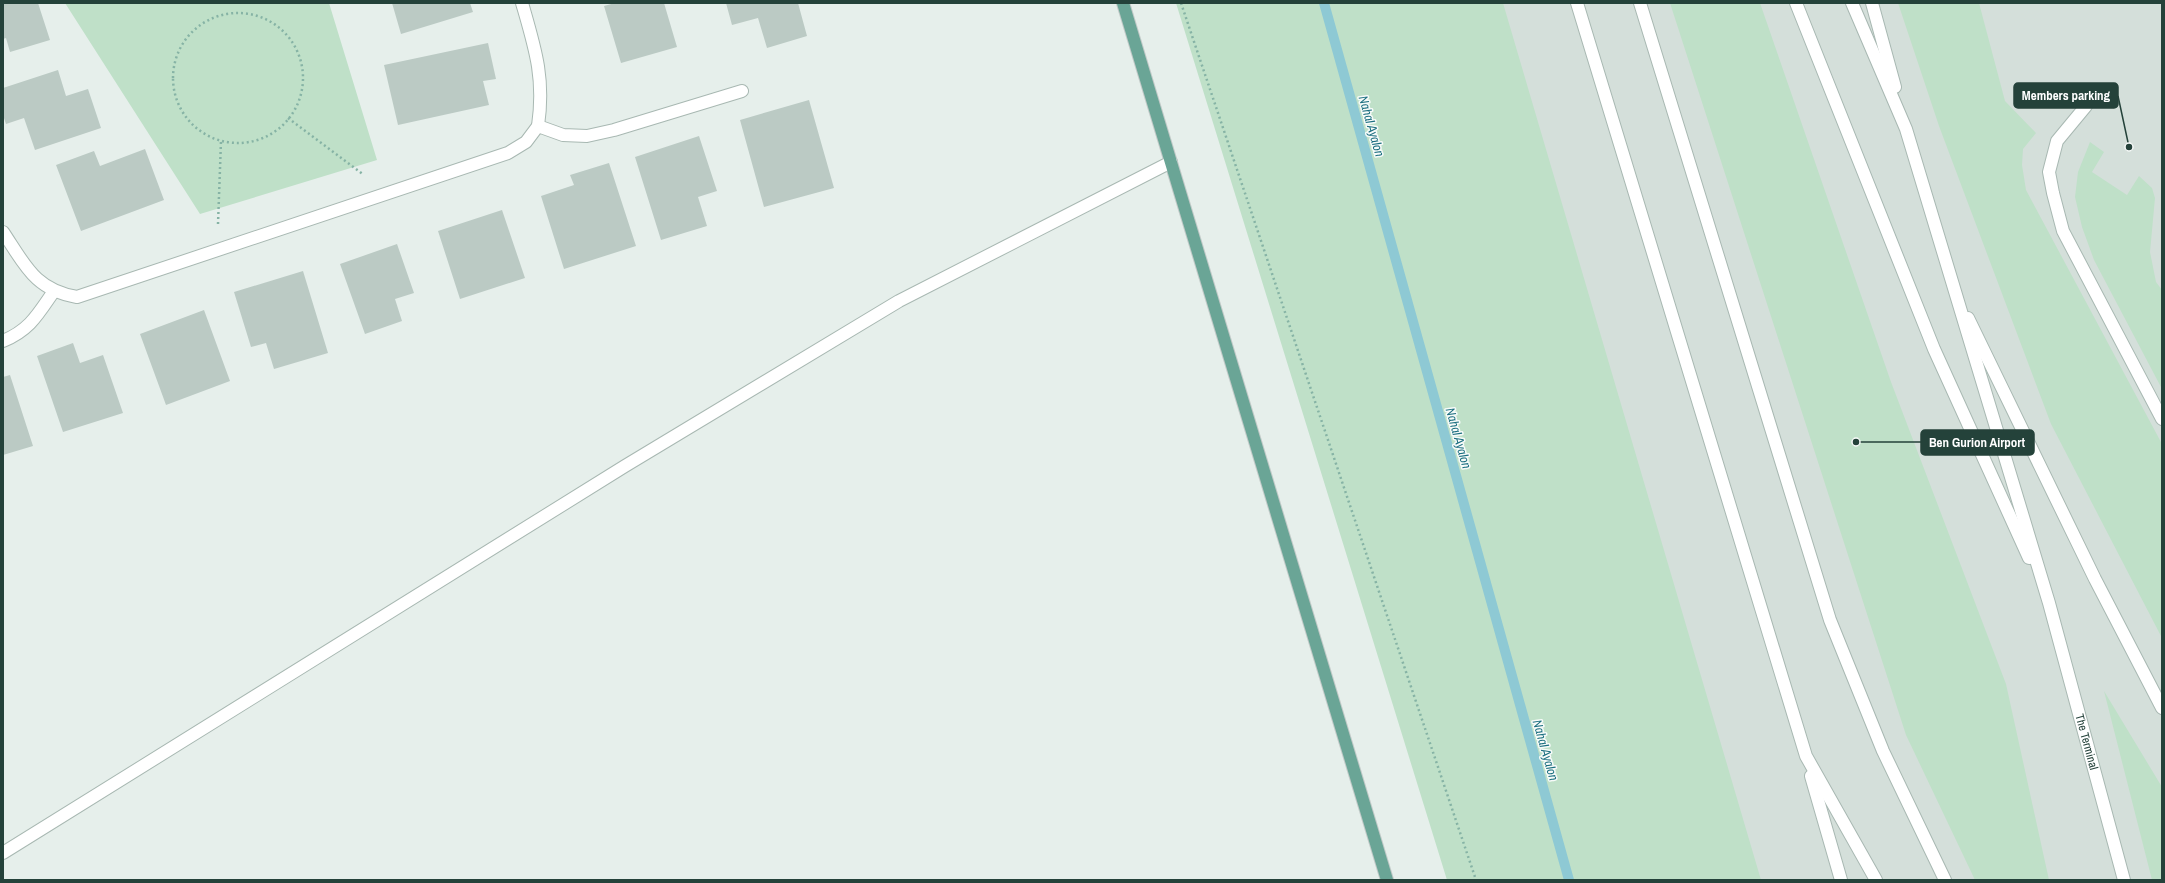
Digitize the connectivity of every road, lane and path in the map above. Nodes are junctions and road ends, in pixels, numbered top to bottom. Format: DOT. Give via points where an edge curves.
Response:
graph roads {
  1 [pos="522,3"];
  2 [pos="1123,3"];
  3 [pos="1181,3"];
  4 [pos="1577,3"];
  5 [pos="1640,3"];
  6 [pos="1796,3"];
  7 [pos="1852,3"];
  8 [pos="1872,3"];
  9 [pos="742,91"];
  10 [pos="2086,106"];
  11 [pos="288,118"];
  12 [pos="538,126"];
  13 [pos="1906,129"];
  14 [pos="221,141"];
  15 [pos="1171,162"];
  16 [pos="388,193"];
  17 [pos="3,232"];
  18 [pos="217,250"];
  19 [pos="1952,284"];
  20 [pos="54,291"];
  21 [pos="3,341"];
  22 [pos="2162,419"];
  23 [pos="2049,603"];
  24 [pos="2162,708"];
  25 [pos="1806,756"];
  26 [pos="3,853"];
  27 [pos="1387,880"];
  28 [pos="1476,880"];
  29 [pos="1841,880"];
  30 [pos="1876,880"];
  31 [pos="1945,880"];
  32 [pos="2124,880"];
  1 -- 12 [label="street" via="541,79"];
  2 -- 15 [label="main road"];
  3 -- 28 [label="path"];
  4 -- 25 [label="street"];
  5 -- 31 [label="street" via="1830,620 1883,751"];
  6 -- 23 [label="street" via="1934,349"];
  7 -- 13 [label="street"];
  8 -- 13 [label="street"];
  9 -- 12 [label="street" via="587,136 563,135"];
  10 -- 22 [label="street" via="2056,141 2049,172 2053,193 2063,231"];
  11 -- 14 [label="path" via="263,138 242,142"];
  11 -- 14 [label="path" via="295,109 302,88 302,67 295,46 281,29 262,18 242,13 220,15 201,24 185,39 176,57 173,79 176,99 186,117 202,132"];
  11 -- 16 [label="path"];
  12 -- 16 [label="street" via="526,142 508,153"];
  13 -- 19 [label="street"];
  14 -- 18 [label="path"];
  15 -- 26 [label="street" via="899,301 625,466"];
  15 -- 27 [label="main road"];
  16 -- 18 [label="street"];
  17 -- 20 [label="street" via="29,271"];
  18 -- 20 [label="street" via="77,297"];
  19 -- 23 [label="street"];
  19 -- 24 [label="street" via="2095,578"];
  20 -- 21 [label="street" via="33,322 19,335"];
  23 -- 32 [label="street, The Terminal"];
  25 -- 29 [label="street"];
  25 -- 30 [label="street"];
}
